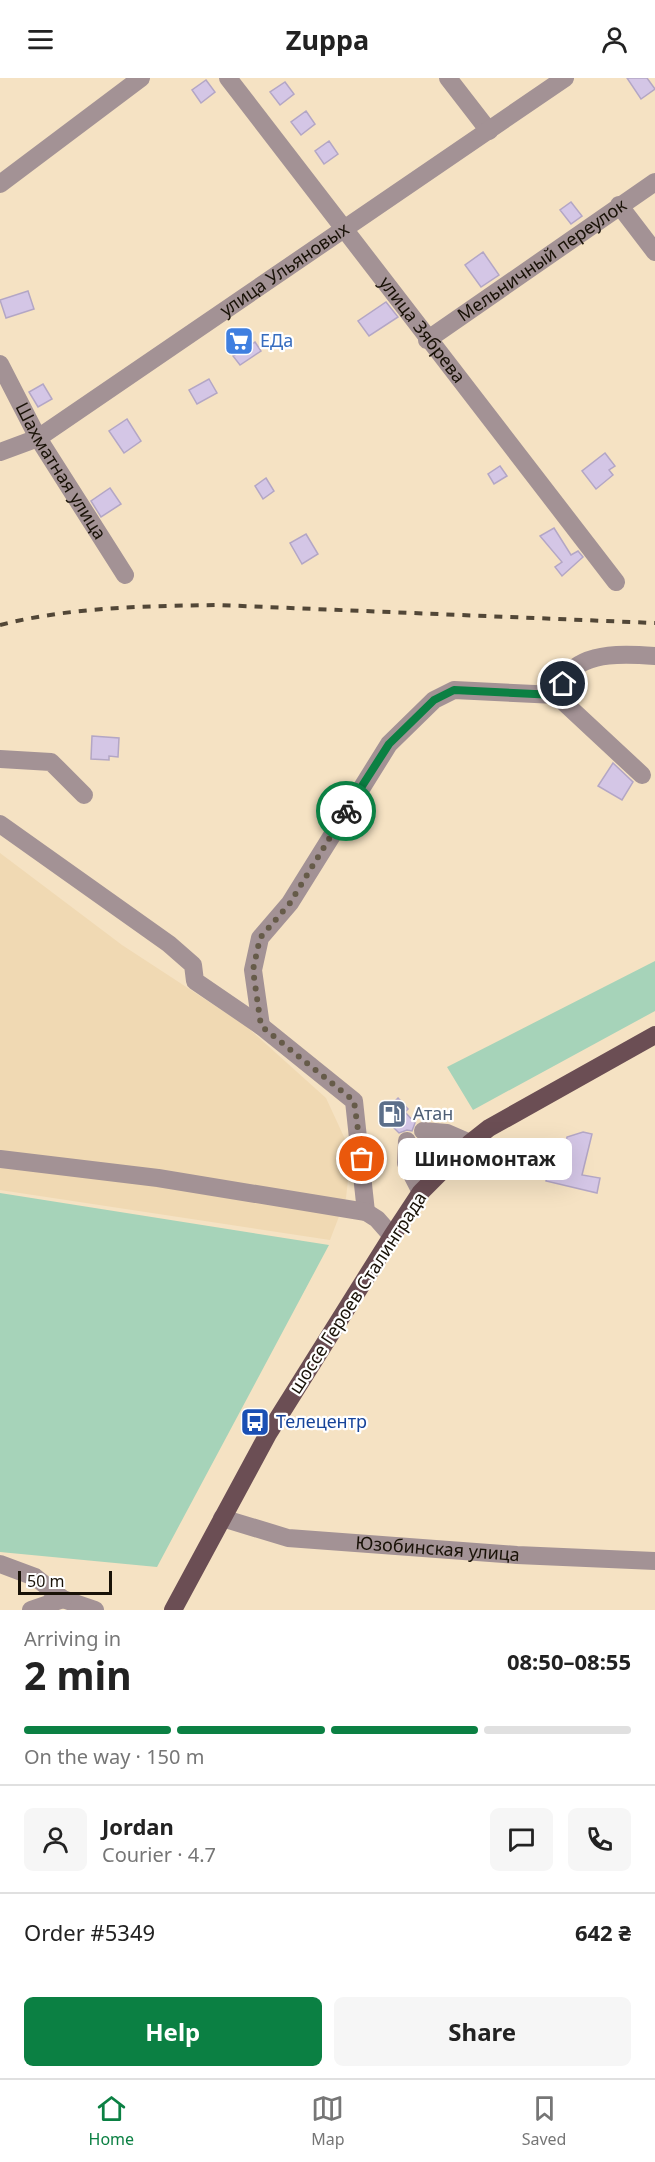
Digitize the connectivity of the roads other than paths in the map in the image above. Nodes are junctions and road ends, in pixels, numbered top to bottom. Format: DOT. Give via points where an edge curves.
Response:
graph roads {
  1 [pos="141,78"];
  2 [pos="228,78"];
  3 [pos="448,78"];
  4 [pos="565,78"];
  5 [pos="489,131"];
  6 [pos="655,182"];
  7 [pos="0,184"];
  8 [pos="619,205"];
  9 [pos="343,230"];
  10 [pos="655,252"];
  11 [pos="427,340"];
  12 [pos="0,364"];
  13 [pos="38,438"];
  14 [pos="0,452"];
  15 [pos="125,575"];
  16 [pos="616,582"];
  17 [pos="655,656"];
  18 [pos="556,695"];
  19 [pos="0,759"];
  20 [pos="642,775"];
  21 [pos="84,795"];
  22 [pos="0,824"];
  23 [pos="261,1026"];
  24 [pos="655,1035"];
  25 [pos="423,1131"];
  26 [pos="406,1141"];
  27 [pos="470,1143"];
  28 [pos="0,1159"];
  29 [pos="421,1192"];
  30 [pos="366,1212"];
  31 [pos="392,1236"];
  32 [pos="222,1518"];
  33 [pos="655,1561"];
  34 [pos="0,1564"];
  35 [pos="63,1599"];
  36 [pos="31,1610"];
  37 [pos="95,1610"];
  38 [pos="173,1610"];
  1 -- 7 [label="street"];
  2 -- 9 [label="street, улица Зябрева"];
  3 -- 5 [label="street"];
  4 -- 5 [label="street, улица Ульяновых"];
  5 -- 9 [label="street, улица Ульяновых"];
  6 -- 8 [label="street, Мельничный переулок"];
  8 -- 10 [label="street"];
  8 -- 11 [label="street, Мельничный переулок"];
  9 -- 11 [label="street, улица Зябрева"];
  9 -- 13 [label="street, улица Ульяновых"];
  11 -- 16 [label="street, улица Зябрева"];
  12 -- 13 [label="street, Шахматная улица"];
  13 -- 14 [label="street, улица Ульяновых"];
  13 -- 15 [label="street, Шахматная улица"];
  17 -- 18 [label="street" via="590,658 569,673"];
  18 -- 20 [label="street"];
  18 -- 23 [label="street" via="454,690 434,700 389,744 290,903 260,938 253,970"];
  19 -- 21 [label="street" via="51,762"];
  22 -- 23 [label="street" via="169,944 193,965 195,981"];
  23 -- 30 [label="street" via="354,1101"];
  24 -- 27 [label="main road, шоссе Героев Сталинграда" via="489,1128"];
  25 -- 27 [label="street" via="447,1132"];
  26 -- 29 [label="street" via="406,1163"];
  27 -- 29 [label="main road, шоссе Героев Сталинграда"];
  28 -- 30 [label="street" via="158,1178"];
  29 -- 31 [label="main road, шоссе Героев Сталинграда"];
  30 -- 31 [label="street"];
  31 -- 32 [label="main road, шоссе Героев Сталинграда" via="268,1434"];
  32 -- 33 [label="street, Юзобинская улица" via="288,1538"];
  32 -- 38 [label="main road, шоссе Героев Сталинграда"];
  34 -- 35 [label="street" via="35,1577"];
  35 -- 36 [label="street"];
  35 -- 37 [label="street"];
}
